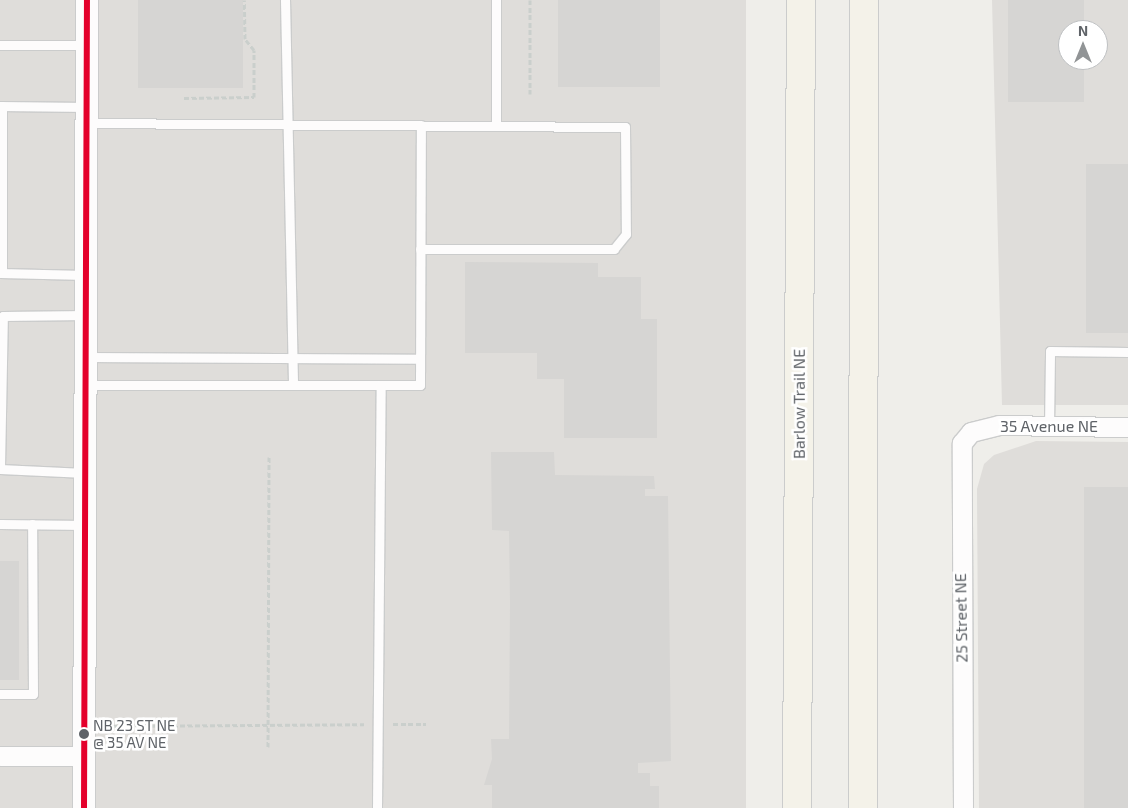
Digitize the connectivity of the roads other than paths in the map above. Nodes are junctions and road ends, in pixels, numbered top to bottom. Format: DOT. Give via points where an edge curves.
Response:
graph roads {
  1 [pos="87,0"];
  2 [pos="285,0"];
  3 [pos="496,0"];
  4 [pos="801,0"];
  5 [pos="847,0"];
  6 [pos="864,0"];
  7 [pos="0,45"];
  8 [pos="87,45"];
  9 [pos="1,106"];
  10 [pos="87,115"];
  11 [pos="285,124"];
  12 [pos="421,125"];
  13 [pos="496,126"];
  14 [pos="864,142"];
  15 [pos="420,248"];
  16 [pos="1,273"];
  17 [pos="86,275"];
  18 [pos="86,314"];
  19 [pos="1128,352"];
  20 [pos="86,357"];
  21 [pos="293,358"];
  22 [pos="420,359"];
  23 [pos="293,385"];
  24 [pos="381,385"];
  25 [pos="86,386"];
  26 [pos="1049,426"];
  27 [pos="1128,426"];
  28 [pos="971,432"];
  29 [pos="0,468"];
  30 [pos="85,473"];
  31 [pos="0,524"];
  32 [pos="32,524"];
  33 [pos="85,525"];
  34 [pos="0,694"];
  35 [pos="0,756"];
  36 [pos="84,756"];
  37 [pos="84,808"];
  38 [pos="377,808"];
  39 [pos="797,808"];
  40 [pos="863,808"];
  41 [pos="963,808"];
  1 -- 8 [label="street"];
  2 -- 11 [label="lane"];
  3 -- 13 [label="lane"];
  4 -- 39 [label="main road, Barlow Trail NE"];
  5 -- 14 [label="main road"];
  6 -- 14 [label="main road"];
  7 -- 8 [label="lane"];
  8 -- 10 [label="street"];
  9 -- 10 [label="lane"];
  9 -- 16 [label="lane"];
  10 -- 11 [label="lane"];
  10 -- 17 [label="street"];
  11 -- 12 [label="lane"];
  11 -- 21 [label="lane"];
  12 -- 13 [label="lane"];
  12 -- 15 [label="lane"];
  13 -- 15 [label="lane" via="626,127 623,244 605,251"];
  14 -- 40 [label="main road"];
  15 -- 22 [label="lane"];
  16 -- 17 [label="lane"];
  17 -- 18 [label="street"];
  18 -- 20 [label="street"];
  18 -- 29 [label="lane" via="3,316"];
  19 -- 26 [label="lane" via="1050,351"];
  20 -- 21 [label="lane"];
  20 -- 25 [label="street"];
  21 -- 22 [label="lane"];
  21 -- 23 [label="lane"];
  22 -- 24 [label="lane" via="420,385"];
  23 -- 24 [label="lane"];
  23 -- 25 [label="lane"];
  24 -- 38 [label="lane"];
  25 -- 30 [label="street"];
  26 -- 27 [label="street, 35 Avenue NE"];
  26 -- 28 [label="street, 35 Avenue NE" via="999,426"];
  28 -- 41 [label="street, 25 Street NE" via="962,443 960,458"];
  29 -- 30 [label="lane"];
  30 -- 33 [label="street"];
  31 -- 32 [label="lane"];
  32 -- 33 [label="lane"];
  32 -- 34 [label="lane" via="33,694"];
  33 -- 36 [label="street"];
  35 -- 36 [label="street"];
  36 -- 37 [label="street"];
}
